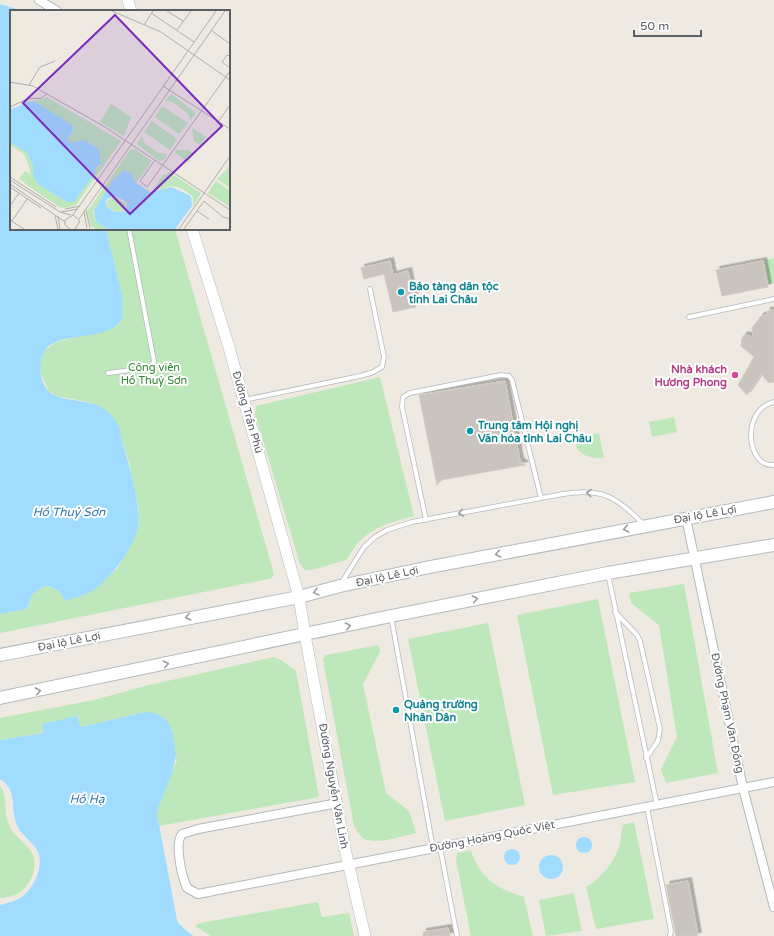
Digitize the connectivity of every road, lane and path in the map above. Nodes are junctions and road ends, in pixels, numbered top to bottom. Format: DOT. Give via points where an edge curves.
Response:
graph roads {
  1 [pos="39,0"];
  2 [pos="128,0"];
  3 [pos="55,10"];
  4 [pos="131,10"];
  5 [pos="129,230"];
  6 [pos="192,230"];
  7 [pos="370,289"];
  8 [pos="774,299"];
  9 [pos="689,317"];
  10 [pos="108,373"];
  11 [pos="243,400"];
  12 [pos="774,402"];
  13 [pos="774,465"];
  14 [pos="541,498"];
  15 [pos="774,502"];
  16 [pos="686,518"];
  17 [pos="426,520"];
  18 [pos="644,526"];
  19 [pos="774,545"];
  20 [pos="696,559"];
  21 [pos="608,573"];
  22 [pos="340,586"];
  23 [pos="299,597"];
  24 [pos="616,612"];
  25 [pos="391,616"];
  26 [pos="305,635"];
  27 [pos="0,654"];
  28 [pos="0,698"];
  29 [pos="646,758"];
  30 [pos="774,782"];
  31 [pos="743,788"];
  32 [pos="338,803"];
  33 [pos="657,805"];
  34 [pos="647,806"];
  35 [pos="436,847"];
  36 [pos="348,864"];
  37 [pos="774,905"];
  38 [pos="365,936"];
  39 [pos="457,936"];
  40 [pos="670,936"];
  1 -- 3 [label="street"];
  2 -- 4 [label="street"];
  5 -- 10 [label="lane" via="154,361 147,368"];
  6 -- 11 [label="street, Đường Trần Phú" via="224,329"];
  7 -- 11 [label="lane" via="384,357 382,367 360,376"];
  8 -- 9 [label="lane"];
  11 -- 23 [label="street, Đường Trần Phú"];
  12 -- 13 [label="lane" via="758,410 751,429 758,458 764,464"];
  14 -- 17 [label="lane, one-way"];
  14 -- 17 [label="lane" via="512,380 509,376 501,375 410,393 403,397 402,407"];
  18 -- 14 [label="lane, one-way" via="627,508 607,496 574,492"];
  15 -- 16 [label="main road, Đại lộ Lê Lợi"];
  16 -- 18 [label="main road, Đại lộ Lê Lợi"];
  16 -- 20 [label="street, Đường Phạm Văn Đồng"];
  17 -- 22 [label="lane" via="393,528 369,541 358,554"];
  18 -- 22 [label="main road, Đại lộ Lê Lợi, one-way"];
  19 -- 20 [label="main road"];
  20 -- 21 [label="main road"];
  20 -- 31 [label="street, Đường Phạm Văn Đồng"];
  21 -- 24 [label="lane"];
  25 -- 21 [label="main road, one-way"];
  22 -- 23 [label="main road, Đại lộ Lê Lợi, one-way"];
  23 -- 26 [label="street, Đường Trần Phú"];
  23 -- 27 [label="main road, Đại lộ Lê Lợi, one-way"];
  24 -- 29 [label="lane"];
  24 -- 29 [label="lane" via="640,641 660,730 658,741"];
  26 -- 25 [label="main road, one-way"];
  25 -- 35 [label="lane"];
  28 -- 26 [label="main road, one-way"];
  26 -- 32 [label="street, Đường Nguyễn Văn Linh"];
  29 -- 33 [label="lane"];
  30 -- 31 [label="street, Đường Hoàng Quốc Việt"];
  31 -- 33 [label="street, Đường Hoàng Quốc Việt"];
  31 -- 37 [label="street, Đường Phạm Văn Đồng"];
  32 -- 36 [label="street, Đường Nguyễn Văn Linh"];
  32 -- 36 [label="street, Đường Hoàng Quốc Việt" via="182,834 178,843 182,871 187,888 198,894"];
  33 -- 34 [label="street, Đường Hoàng Quốc Việt"];
  34 -- 35 [label="street, Đường Hoàng Quốc Việt"];
  34 -- 40 [label="lane"];
  35 -- 36 [label="street, Đường Hoàng Quốc Việt"];
  35 -- 39 [label="lane"];
  36 -- 38 [label="street, Đường Nguyễn Văn Linh"];
}
